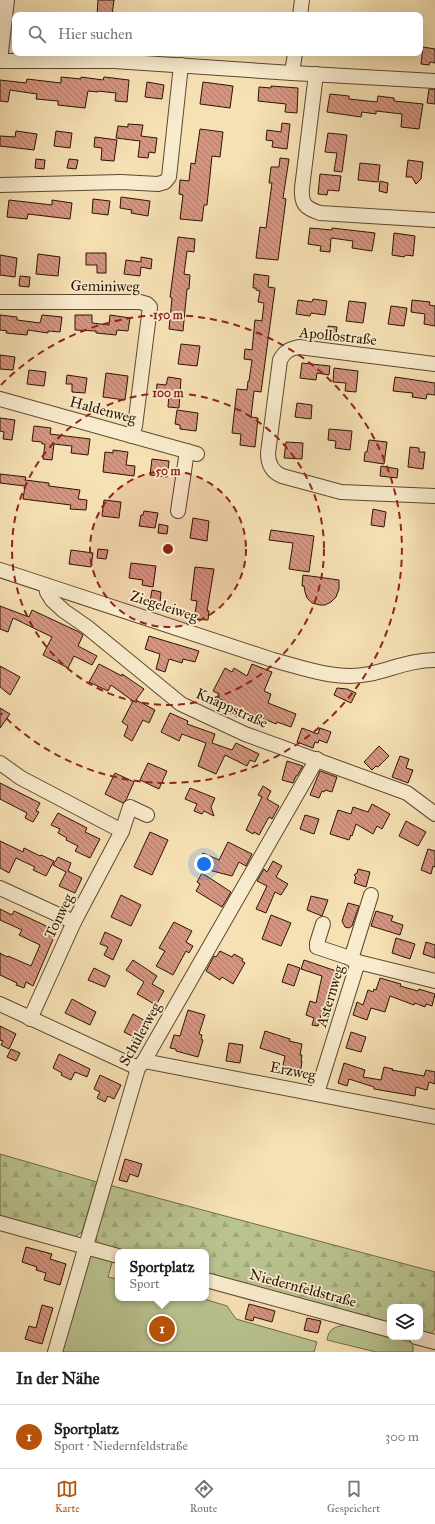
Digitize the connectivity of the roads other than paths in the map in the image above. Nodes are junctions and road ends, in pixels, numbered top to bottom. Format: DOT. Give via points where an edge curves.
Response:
graph roads {
  1 [pos="7,0"];
  2 [pos="302,0"];
  3 [pos="300,12"];
  4 [pos="294,56"];
  5 [pos="0,61"];
  6 [pos="181,65"];
  7 [pos="292,73"];
  8 [pos="316,74"];
  9 [pos="435,81"];
  10 [pos="0,185"];
  11 [pos="435,220"];
  12 [pos="0,302"];
  13 [pos="435,364"];
  14 [pos="0,399"];
  15 [pos="132,436"];
  16 [pos="435,496"];
  17 [pos="178,511"];
  18 [pos="0,570"];
  19 [pos="46,586"];
  20 [pos="435,660"];
  21 [pos="317,759"];
  22 [pos="0,763"];
  23 [pos="435,814"];
  24 [pos="147,815"];
  25 [pos="122,831"];
  26 [pos="0,888"];
  27 [pos="371,895"];
  28 [pos="74,922"];
  29 [pos="323,924"];
  30 [pos="355,960"];
  31 [pos="435,982"];
  32 [pos="0,1004"];
  33 [pos="30,1019"];
  34 [pos="141,1064"];
  35 [pos="318,1093"];
  36 [pos="435,1117"];
  37 [pos="0,1223"];
  38 [pos="86,1247"];
  39 [pos="115,1255"];
  40 [pos="209,1281"];
  41 [pos="387,1329"];
  42 [pos="423,1339"];
  43 [pos="435,1342"];
  44 [pos="435,1346"];
  45 [pos="55,1352"];
  46 [pos="430,1352"];
  1 -- 5 [label="street"];
  2 -- 3 [label="street"];
  4 -- 7 [label="street"];
  5 -- 6 [label="street" via="114,61"];
  6 -- 7 [label="street"];
  6 -- 10 [label="street" via="169,177 165,182 147,185 121,182"];
  7 -- 8 [label="street"];
  8 -- 9 [label="street"];
  8 -- 11 [label="street" via="302,188 303,202 307,207 320,213"];
  12 -- 15 [label="street, Geminiweg" via="140,302 150,307"];
  13 -- 16 [label="street, Apollostraße" via="299,347 290,349 280,360 268,453 271,468 276,474 341,492"];
  14 -- 15 [label="street, Haldenweg"];
  15 -- 17 [label="street, Haldenweg" via="192,452"];
  18 -- 19 [label="street, Ziegeleiweg"];
  19 -- 20 [label="street, Ziegeleiweg" via="273,660 318,672 356,676 418,660"];
  19 -- 21 [label="street, Knappstraße" via="52,600 64,612 87,627 181,704 245,734"];
  21 -- 23 [label="street, Knappstraße" via="407,793"];
  21 -- 34 [label="street, Schülerweg"];
  22 -- 25 [label="street" via="21,778"];
  24 -- 25 [label="street, Tonweg" via="130,807"];
  25 -- 28 [label="street, Tonweg"];
  26 -- 28 [label="street"];
  27 -- 30 [label="street"];
  28 -- 33 [label="street, Tonweg"];
  29 -- 30 [label="street" via="317,947"];
  30 -- 31 [label="street, Asternweg"];
  30 -- 35 [label="street, Asternweg"];
  32 -- 33 [label="street, Erzweg"];
  33 -- 34 [label="street, Erzweg"];
  34 -- 35 [label="street, Erzweg"];
  34 -- 38 [label="street, Schülerweg"];
  35 -- 36 [label="street, Erzweg"];
  37 -- 38 [label="street"];
  38 -- 39 [label="street"];
  38 -- 45 [label="street, Schülerweg"];
  40 -- 41 [label="street, Niedernfeldstraße"];
  42 -- 43 [label="street"];
  44 -- 46 [label="street"];
}
